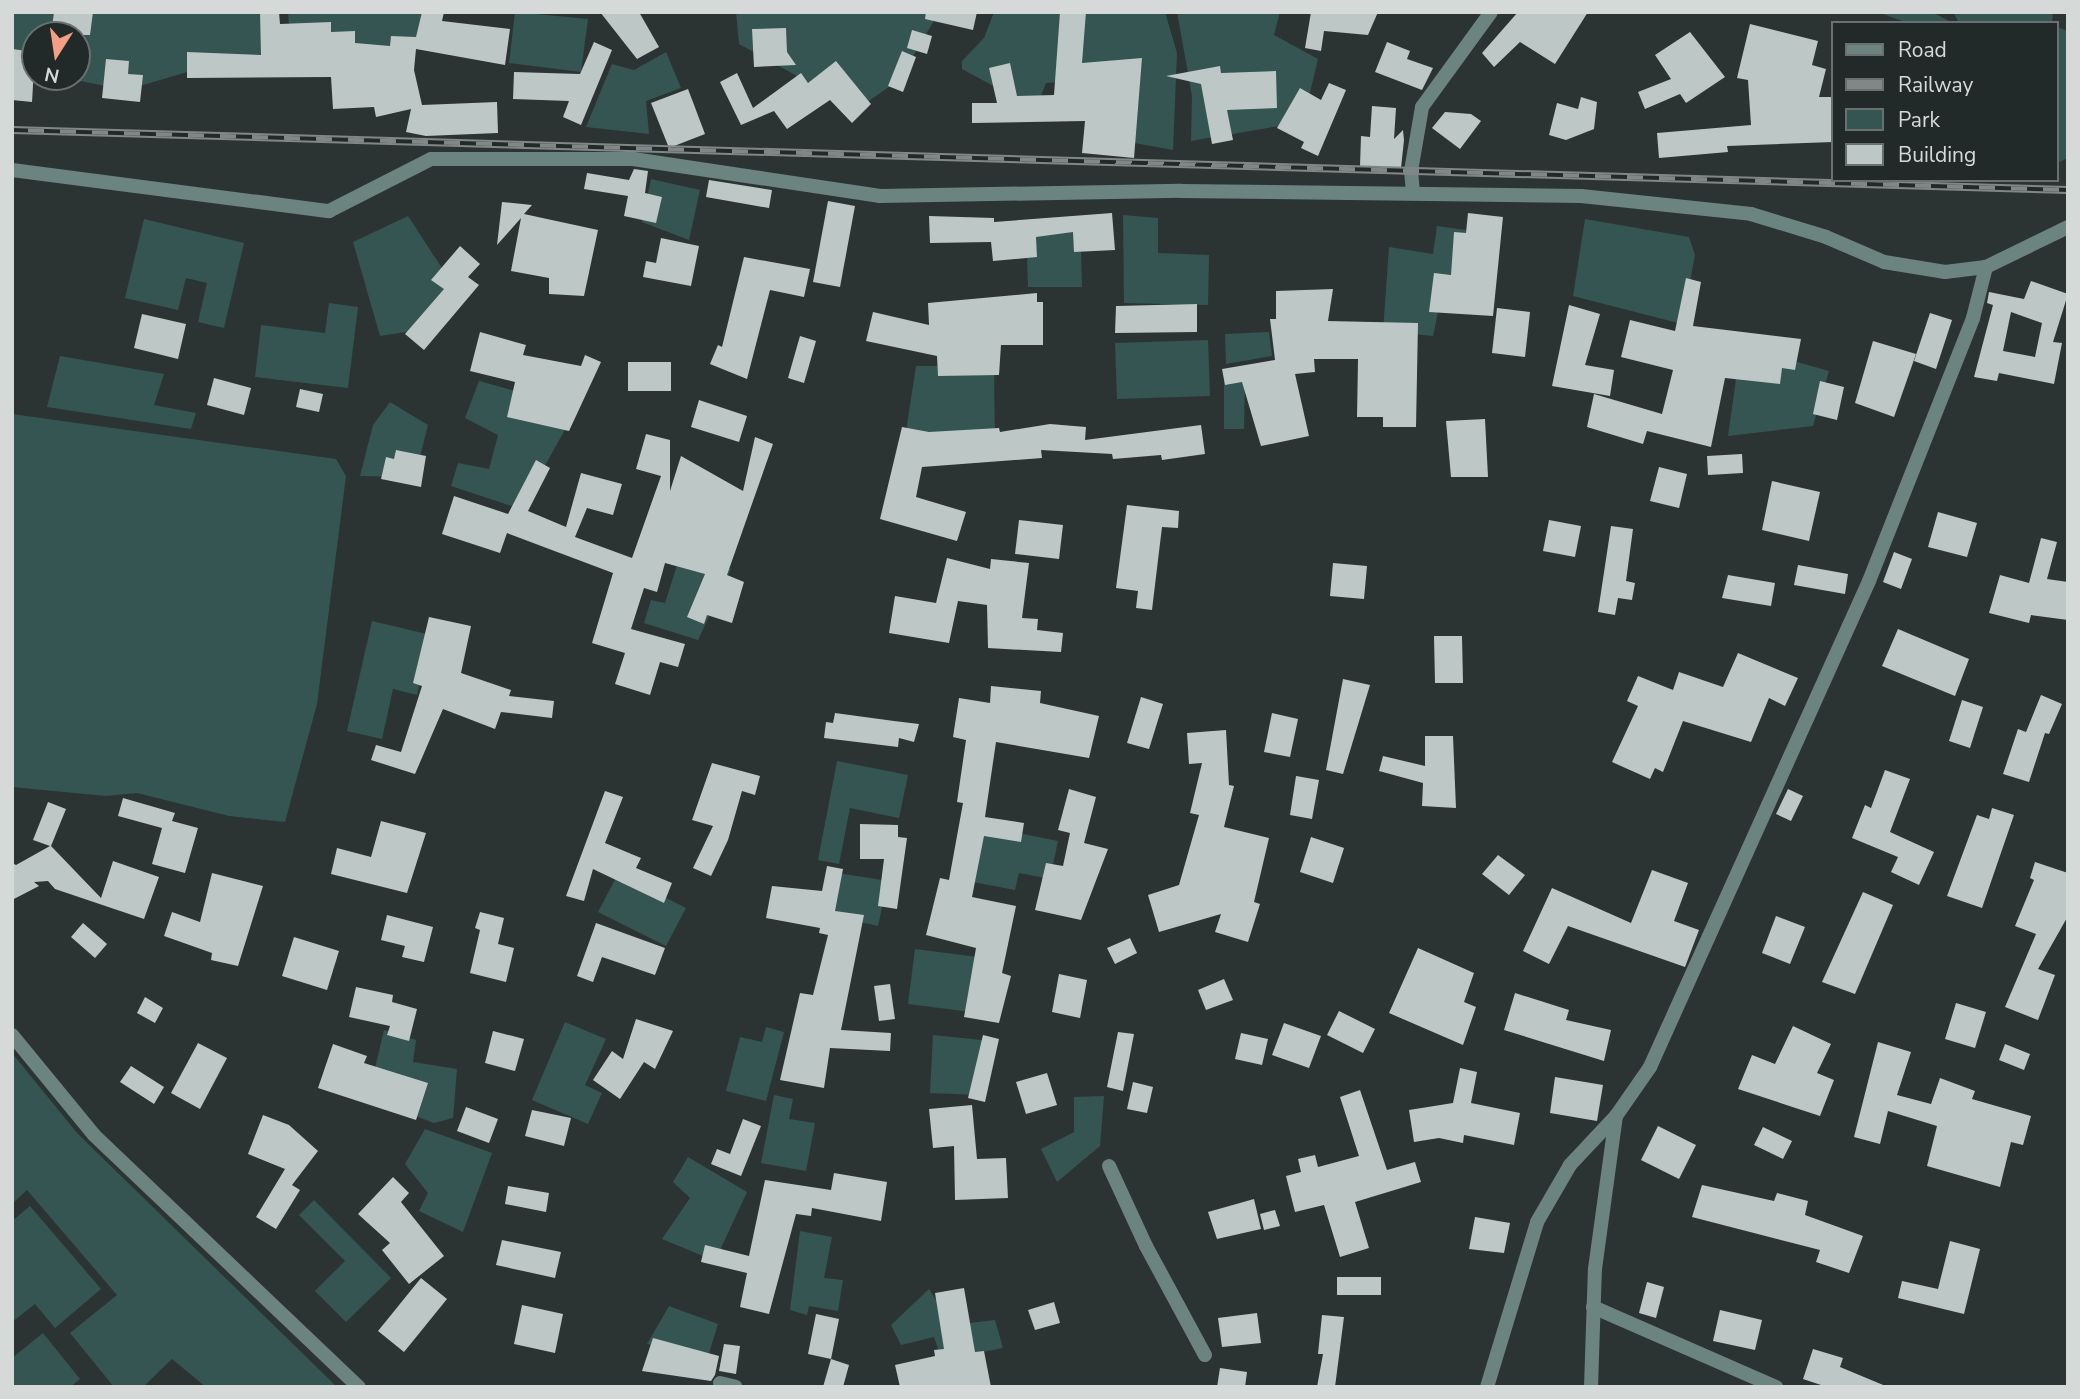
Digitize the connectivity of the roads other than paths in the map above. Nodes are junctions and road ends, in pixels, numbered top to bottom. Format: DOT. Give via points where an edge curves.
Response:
graph roads {
  1 [pos="1491,12"];
  2 [pos="12,170"];
  3 [pos="1413,193"];
  4 [pos="2068,227"];
  5 [pos="1986,267"];
  6 [pos="12,1035"];
  7 [pos="1616,1116"];
  8 [pos="1109,1166"];
  9 [pos="1593,1307"];
  10 [pos="1205,1355"];
  11 [pos="720,1383"];
  12 [pos="359,1387"];
  13 [pos="736,1387"];
  14 [pos="1487,1387"];
  15 [pos="1591,1387"];
  16 [pos="1776,1387"];
  1 -- 3 [label="street" via="1422,107 1411,171"];
  2 -- 3 [label="street" via="329,211 431,159 633,159 880,196"];
  3 -- 5 [label="street" via="1581,196 1751,214 1909,268 1945,272"];
  4 -- 5 [label="street"];
  5 -- 7 [label="street" via="1973,318 1869,581 1656,1054"];
  6 -- 12 [label="street" via="94,1135"];
  7 -- 9 [label="street"];
  7 -- 14 [label="street" via="1570,1165 1536,1222"];
  8 -- 10 [label="street" via="1146,1247"];
  9 -- 15 [label="street"];
  9 -- 16 [label="street"];
  11 -- 13 [label="street"];
}
